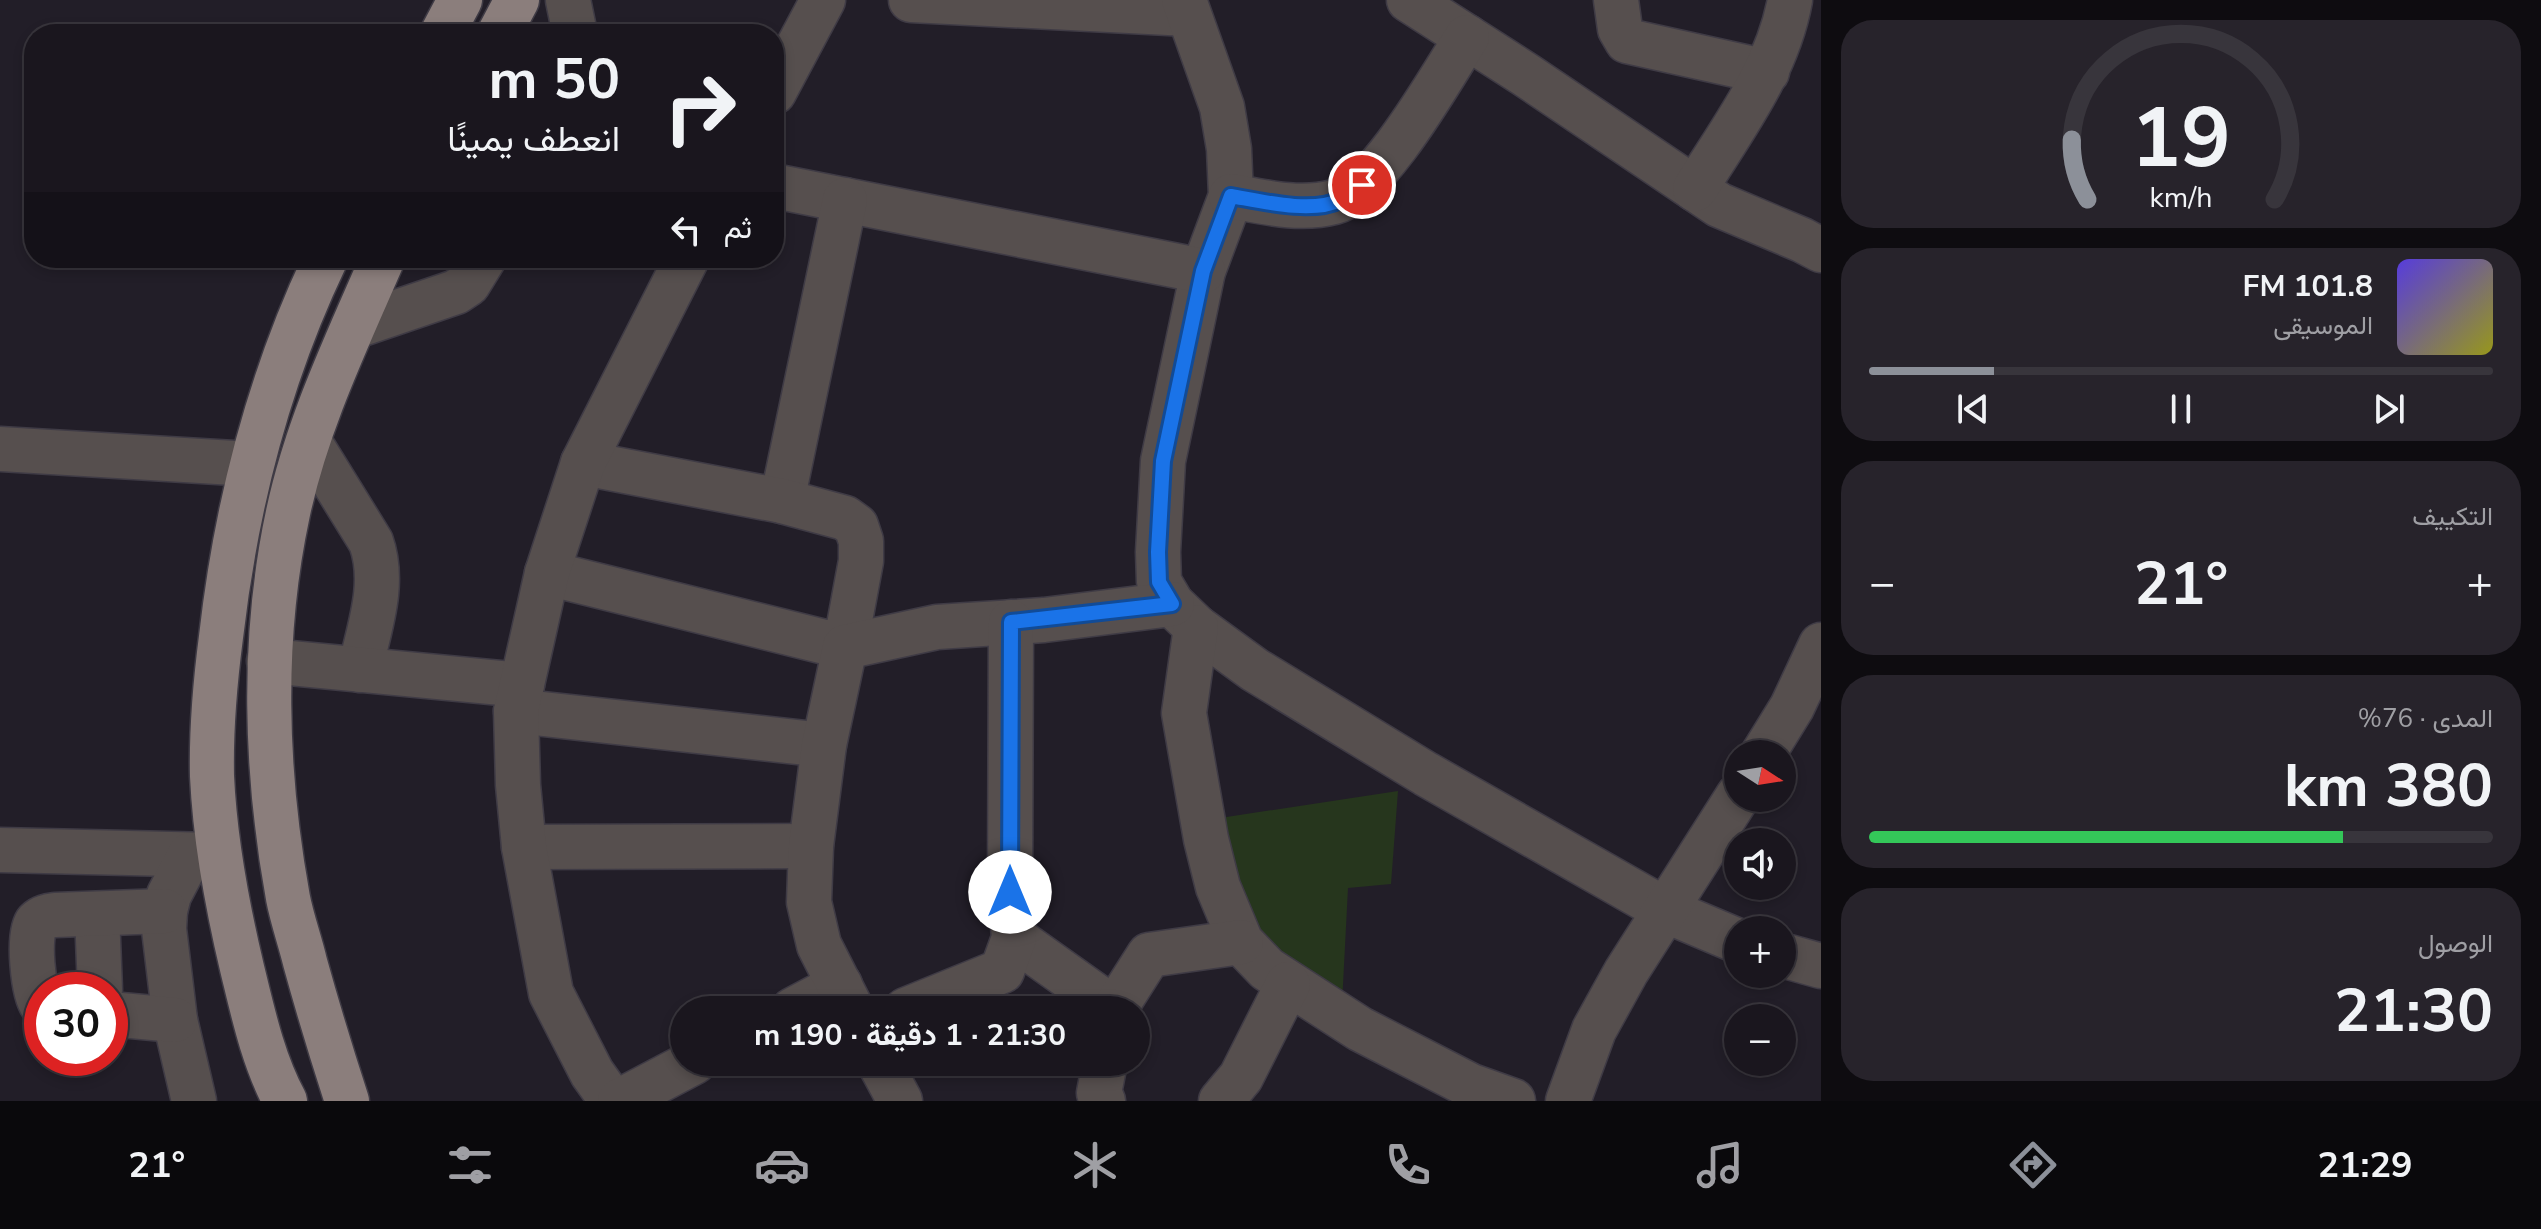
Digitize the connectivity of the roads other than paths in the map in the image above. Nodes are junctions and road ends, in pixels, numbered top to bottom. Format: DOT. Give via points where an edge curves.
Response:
graph roads {
  1 [pos="460,0"];
  2 [pos="517,0"];
  3 [pos="568,0"];
  4 [pos="823,0"];
  5 [pos="911,0"];
  6 [pos="1409,0"];
  7 [pos="1616,0"];
  8 [pos="1790,0"];
  9 [pos="1186,7"];
  10 [pos="1456,20"];
  11 [pos="447,24"];
  12 [pos="504,24"];
  13 [pos="573,24"];
  14 [pos="1767,72"];
  15 [pos="784,73"];
  16 [pos="784,188"];
  17 [pos="1695,189"];
  18 [pos="1231,196"];
  19 [pos="845,200"];
  20 [pos="1821,250"];
  21 [pos="321,268"];
  22 [pos="379,268"];
  23 [pos="478,268"];
  24 [pos="682,268"];
  25 [pos="1203,271"];
  26 [pos="353,327"];
  27 [pos="308,440"];
  28 [pos="0,449"];
  29 [pos="583,463"];
  30 [pos="247,482"];
  31 [pos="782,501"];
  32 [pos="288,511"];
  33 [pos="547,573"];
  34 [pos="1184,616"];
  35 [pos="1011,622"];
  36 [pos="1821,645"];
  37 [pos="845,647"];
  38 [pos="269,661"];
  39 [pos="360,670"];
  40 [pos="519,698"];
  41 [pos="1772,740"];
  42 [pos="824,745"];
  43 [pos="1728,812"];
  44 [pos="811,846"];
  45 [pos="524,847"];
  46 [pos="0,850"];
  47 [pos="204,855"];
  48 [pos="165,911"];
  49 [pos="1667,911"];
  50 [pos="97,914"];
  51 [pos="1724,935"];
  52 [pos="1014,938"];
  53 [pos="1241,942"];
  54 [pos="1796,959"];
  55 [pos="1821,966"];
  56 [pos="34,972"];
  57 [pos="99,972"];
  58 [pos="1288,984"];
  59 [pos="845,996"];
  60 [pos="940,996"];
  61 [pos="1096,996"];
  62 [pos="1122,996"];
  63 [pos="128,1016"];
  64 [pos="175,1020"];
  65 [pos="670,1075"];
  66 [pos="887,1076"];
  67 [pos="1102,1076"];
  68 [pos="1435,1086"];
  69 [pos="194,1101"];
  70 [pos="285,1101"];
  71 [pos="347,1101"];
  72 [pos="612,1101"];
  73 [pos="620,1101"];
  74 [pos="900,1101"];
  75 [pos="1103,1101"];
  76 [pos="1221,1101"];
  77 [pos="1513,1101"];
  78 [pos="1568,1101"];
  1 -- 11 [label="main road"];
  2 -- 12 [label="main road"];
  3 -- 13 [label="street"];
  4 -- 15 [label="street"];
  5 -- 9 [label="street"];
  6 -- 10 [label="street"];
  7 -- 14 [label="street" via="1627,41"];
  8 -- 14 [label="street"];
  9 -- 18 [label="street" via="1222,107"];
  10 -- 17 [label="street"];
  10 -- 18 [label="street" via="1398,143 1362,185 1338,202 1297,206"];
  14 -- 17 [label="street"];
  16 -- 19 [label="street"];
  17 -- 20 [label="street"];
  18 -- 25 [label="street"];
  19 -- 25 [label="street"];
  19 -- 31 [label="street"];
  21 -- 30 [label="main road" via="278,376"];
  22 -- 26 [label="main road"];
  23 -- 26 [label="street" via="456,292"];
  24 -- 29 [label="street"];
  25 -- 34 [label="street" via="1163,461 1159,582"];
  26 -- 27 [label="main road"];
  27 -- 32 [label="main road"];
  27 -- 39 [label="street" via="376,556 377,589"];
  28 -- 30 [label="street"];
  29 -- 31 [label="street"];
  29 -- 33 [label="street"];
  30 -- 32 [label="main road"];
  30 -- 47 [label="main road" via="226,591"];
  31 -- 37 [label="street" via="829,511 856,526 861,561"];
  32 -- 38 [label="main road"];
  33 -- 37 [label="street"];
  33 -- 40 [label="street"];
  34 -- 35 [label="street"];
  34 -- 49 [label="street" via="1255,670"];
  34 -- 53 [label="street" via="1184,713 1206,839 1218,887"];
  35 -- 37 [label="street" via="937,627"];
  35 -- 52 [label="street"];
  36 -- 41 [label="street"];
  37 -- 42 [label="street"];
  38 -- 39 [label="street"];
  38 -- 71 [label="main road" via="272,771 288,899"];
  39 -- 40 [label="street"];
  40 -- 42 [label="street"];
  40 -- 45 [label="street"];
  42 -- 44 [label="street"];
  43 -- 49 [label="street"];
  44 -- 45 [label="street"];
  44 -- 59 [label="street" via="809,902 819,945"];
  45 -- 72 [label="street" via="551,993"];
  46 -- 47 [label="street"];
  47 -- 48 [label="street" via="169,895"];
  47 -- 70 [label="main road"];
  48 -- 50 [label="street"];
  48 -- 64 [label="street"];
  49 -- 51 [label="street"];
  49 -- 78 [label="street" via="1594,1030"];
  50 -- 56 [label="street" via="45,916 36,922"];
  50 -- 57 [label="street"];
  52 -- 60 [label="street" via="1002,971"];
  52 -- 61 [label="street"];
  53 -- 58 [label="street"];
  53 -- 62 [label="street" via="1149,955"];
  54 -- 55 [label="street"];
  58 -- 68 [label="street" via="1360,1029"];
  58 -- 76 [label="street" via="1241,1077"];
  63 -- 64 [label="street"];
  64 -- 69 [label="street"];
  65 -- 73 [label="street"];
  66 -- 74 [label="street"];
  67 -- 75 [label="street"];
  68 -- 77 [label="street" via="1471,1086"];
}
